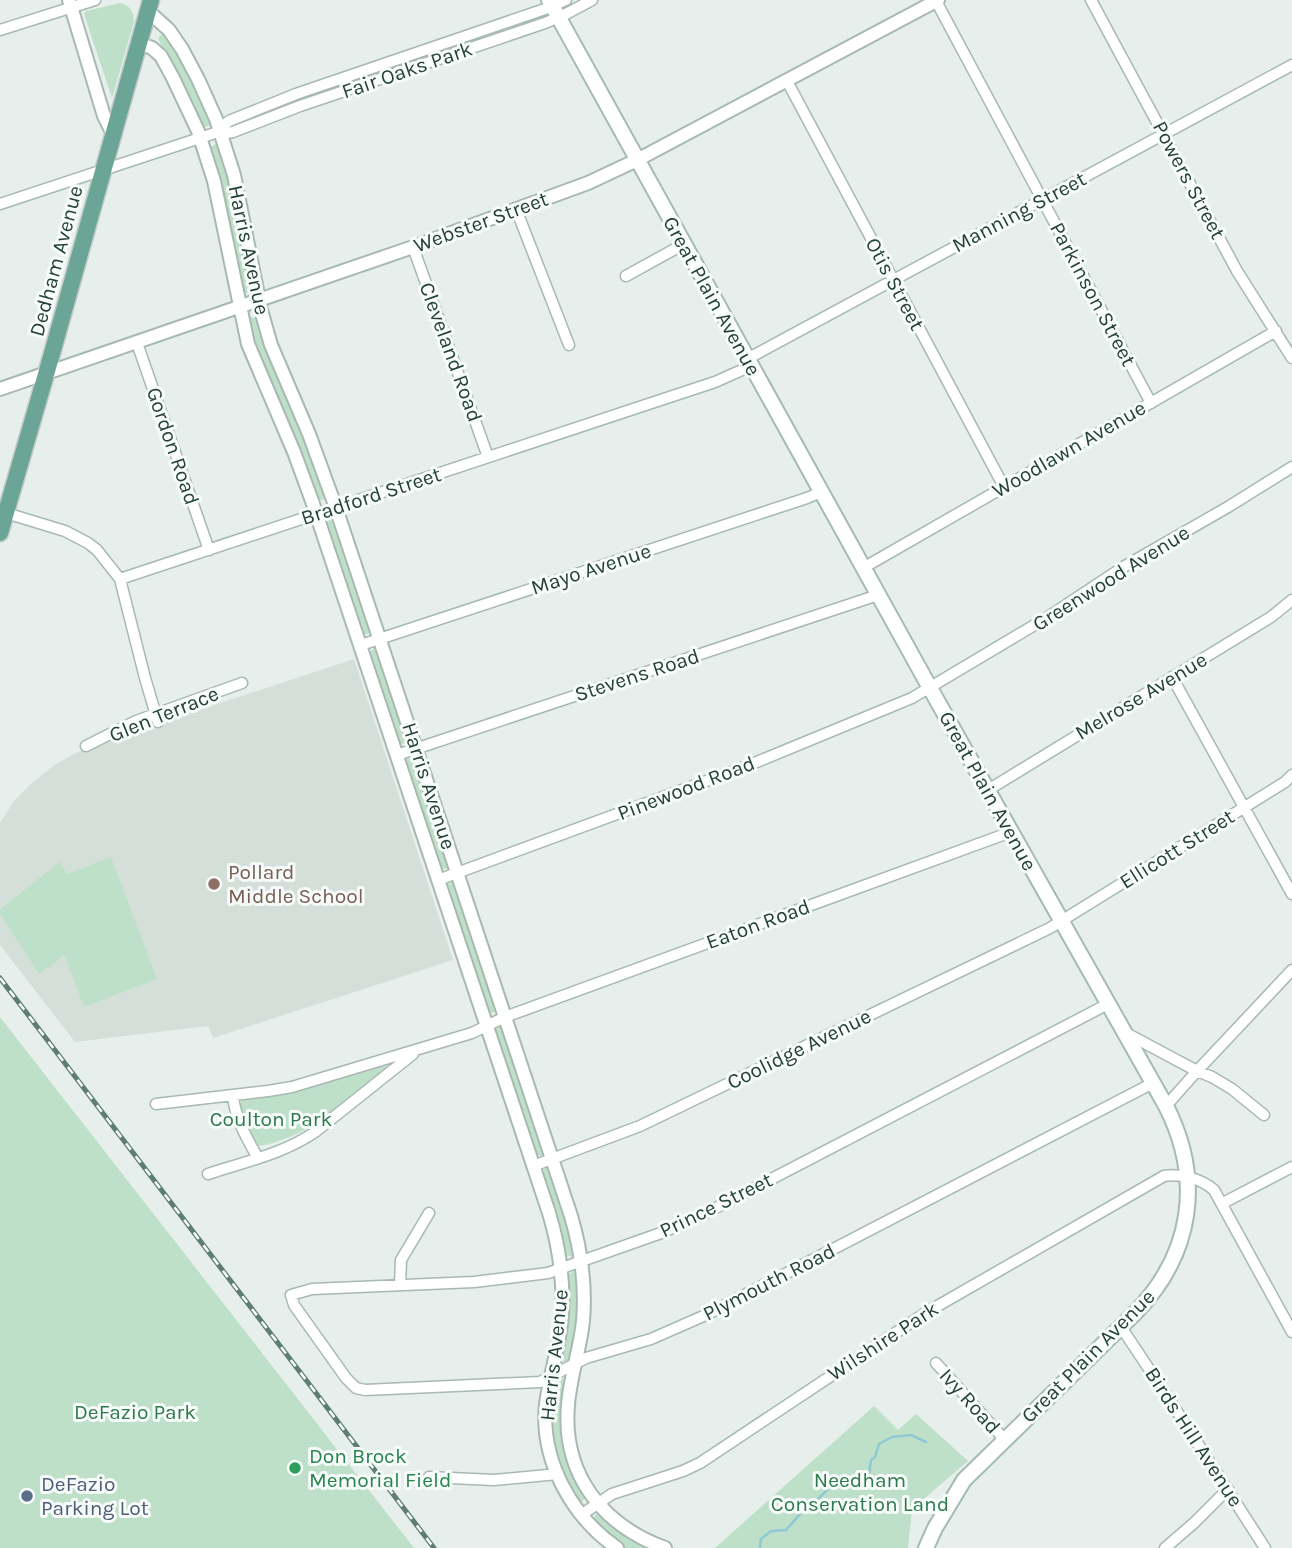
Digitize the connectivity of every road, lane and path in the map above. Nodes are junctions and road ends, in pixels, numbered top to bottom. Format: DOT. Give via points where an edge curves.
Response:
graph roads {
  1 [pos="95,0"];
  2 [pos="592,0"];
  3 [pos="1091,0"];
  4 [pos="937,1"];
  5 [pos="70,4"];
  6 [pos="150,6"];
  7 [pos="556,6"];
  8 [pos="0,30"];
  9 [pos="139,43"];
  10 [pos="427,50"];
  11 [pos="430,61"];
  12 [pos="1292,65"];
  13 [pos="787,81"];
  14 [pos="296,94"];
  15 [pos="300,106"];
  16 [pos="221,131"];
  17 [pos="113,134"];
  18 [pos="1164,134"];
  19 [pos="201,138"];
  20 [pos="637,160"];
  21 [pos="102,170"];
  22 [pos="1042,200"];
  23 [pos="0,204"];
  24 [pos="516,209"];
  25 [pos="684,244"];
  26 [pos="413,247"];
  27 [pos="626,276"];
  28 [pos="893,280"];
  29 [pos="259,300"];
  30 [pos="239,307"];
  31 [pos="1276,331"];
  32 [pos="137,343"];
  33 [pos="569,345"];
  34 [pos="1292,358"];
  35 [pos="749,362"];
  36 [pos="46,374"];
  37 [pos="0,389"];
  38 [pos="1151,402"];
  39 [pos="488,457"];
  40 [pos="1292,467"];
  41 [pos="1004,487"];
  42 [pos="821,492"];
  43 [pos="336,508"];
  44 [pos="6,513"];
  45 [pos="317,514"];
  46 [pos="0,533"];
  47 [pos="209,550"];
  48 [pos="863,568"];
  49 [pos="120,579"];
  50 [pos="878,595"];
  51 [pos="1292,600"];
  52 [pos="380,639"];
  53 [pos="361,645"];
  54 [pos="1172,677"];
  55 [pos="242,683"];
  56 [pos="930,688"];
  57 [pos="157,718"];
  58 [pos="86,746"];
  59 [pos="416,748"];
  60 [pos="397,755"];
  61 [pos="1292,775"];
  62 [pos="988,790"];
  63 [pos="1243,808"];
  64 [pos="1011,832"];
  65 [pos="458,873"];
  66 [pos="438,880"];
  67 [pos="1292,894"];
  68 [pos="1061,921"];
  69 [pos="1292,970"];
  70 [pos="1108,1004"];
  71 [pos="505,1017"];
  72 [pos="487,1026"];
  73 [pos="1124,1032"];
  74 [pos="416,1051"];
  75 [pos="1196,1071"];
  76 [pos="1153,1083"];
  77 [pos="233,1096"];
  78 [pos="156,1104"];
  79 [pos="1166,1107"];
  80 [pos="1264,1115"];
  81 [pos="258,1158"];
  82 [pos="552,1158"];
  83 [pos="533,1166"];
  84 [pos="1292,1167"];
  85 [pos="208,1174"];
  86 [pos="1188,1178"];
  87 [pos="1223,1203"];
  88 [pos="429,1213"];
  89 [pos="582,1262"];
  90 [pos="561,1269"];
  91 [pos="400,1285"];
  92 [pos="1121,1327"];
  93 [pos="1292,1332"];
  94 [pos="575,1363"];
  95 [pos="936,1363"];
  96 [pos="551,1377"];
  97 [pos="359,1389"];
  98 [pos="1004,1439"];
  99 [pos="558,1474"];
  100 [pos="429,1477"];
  101 [pos="1228,1489"];
  102 [pos="598,1503"];
  103 [pos="581,1515"];
  104 [pos="617,1548"];
  105 [pos="665,1548"];
  106 [pos="926,1548"];
  107 [pos="1165,1548"];
  108 [pos="1265,1548"];
  1 -- 5 [label="street"];
  2 -- 7 [label="street, Fair Oaks Park"];
  3 -- 18 [label="street, Powers Street"];
  4 -- 13 [label="street, Webster Street"];
  4 -- 22 [label="street, Parkinson Street"];
  5 -- 8 [label="street"];
  5 -- 17 [label="street"];
  6 -- 9 [label="main road, Dedham Avenue"];
  6 -- 16 [label="street, Harris Avenue" via="186,55"];
  7 -- 10 [label="street, Fair Oaks Park"];
  7 -- 11 [label="street, Fair Oaks Park"];
  7 -- 20 [label="main road, Great Plain Avenue"];
  9 -- 17 [label="main road, Dedham Avenue"];
  9 -- 19 [label="street, Harris Avenue" via="158,52"];
  10 -- 11 [label="street"];
  10 -- 14 [label="street, Fair Oaks Park"];
  11 -- 15 [label="street, Fair Oaks Park"];
  12 -- 18 [label="street, Manning Street"];
  13 -- 20 [label="street, Webster Street"];
  13 -- 28 [label="street, Otis Street"];
  14 -- 15 [label="street"];
  14 -- 16 [label="street, Fair Oaks Park" via="229,121"];
  15 -- 16 [label="street, Fair Oaks Park" via="233,132"];
  16 -- 19 [label="street, Fair Oaks Park"];
  16 -- 29 [label="street, Harris Avenue"];
  17 -- 21 [label="main road, Dedham Avenue"];
  18 -- 22 [label="street, Manning Street"];
  18 -- 31 [label="street, Powers Street" via="1237,271"];
  19 -- 21 [label="street, Fair Oaks Park"];
  19 -- 30 [label="street, Harris Avenue"];
  20 -- 24 [label="street, Webster Street"];
  20 -- 25 [label="main road, Great Plain Avenue"];
  21 -- 23 [label="street, Fair Oaks Park"];
  21 -- 36 [label="main road, Dedham Avenue"];
  22 -- 28 [label="street, Manning Street"];
  22 -- 38 [label="street, Parkinson Street"];
  24 -- 26 [label="street, Webster Street"];
  24 -- 33 [label="street"];
  25 -- 27 [label="street"];
  25 -- 35 [label="main road, Great Plain Avenue"];
  26 -- 29 [label="street, Webster Street"];
  26 -- 39 [label="street, Cleveland Road"];
  28 -- 35 [label="street, Manning Street"];
  28 -- 41 [label="street, Otis Street"];
  29 -- 30 [label="street, Webster Street"];
  29 -- 43 [label="street, Harris Avenue" via="275,355"];
  30 -- 32 [label="street, Webster Street"];
  30 -- 45 [label="street, Harris Avenue" via="251,352"];
  31 -- 34 [label="street, Powers Street"];
  31 -- 38 [label="street, Woodlawn Avenue"];
  32 -- 36 [label="street, Webster Street"];
  32 -- 47 [label="street, Gordon Road"];
  35 -- 39 [label="street, Bradford Street" via="715,382"];
  35 -- 42 [label="main road, Great Plain Avenue"];
  36 -- 37 [label="street, Webster Street"];
  36 -- 44 [label="main road, Dedham Avenue"];
  38 -- 41 [label="street, Woodlawn Avenue"];
  39 -- 43 [label="street, Bradford Street"];
  40 -- 56 [label="street, Greenwood Avenue"];
  41 -- 48 [label="street, Woodlawn Avenue"];
  42 -- 48 [label="main road, Great Plain Avenue"];
  42 -- 52 [label="street, Mayo Avenue"];
  43 -- 45 [label="street, Bradford Street"];
  43 -- 52 [label="street, Harris Avenue"];
  44 -- 46 [label="main road, Dedham Avenue"];
  44 -- 49 [label="street" via="88,543"];
  45 -- 47 [label="street, Bradford Street"];
  45 -- 53 [label="street, Harris Avenue"];
  47 -- 49 [label="street, Bradford Street"];
  48 -- 50 [label="main road, Great Plain Avenue"];
  49 -- 57 [label="street"];
  50 -- 56 [label="main road, Great Plain Avenue"];
  50 -- 59 [label="street, Stevens Road"];
  51 -- 54 [label="street, Melrose Avenue"];
  52 -- 53 [label="street, Mayo Avenue"];
  52 -- 59 [label="street, Harris Avenue"];
  53 -- 60 [label="street, Harris Avenue"];
  54 -- 62 [label="street, Melrose Avenue"];
  54 -- 63 [label="street"];
  55 -- 57 [label="street, Glen Terrace"];
  56 -- 62 [label="main road, Great Plain Avenue"];
  56 -- 65 [label="street, Pinewood Road" via="747,766"];
  57 -- 58 [label="street, Glen Terrace" via="136,721"];
  59 -- 60 [label="street, Stevens Road"];
  59 -- 65 [label="street, Harris Avenue"];
  60 -- 66 [label="street, Harris Avenue"];
  61 -- 63 [label="street, Ellicott Street"];
  62 -- 64 [label="main road, Great Plain Avenue"];
  63 -- 67 [label="street"];
  63 -- 68 [label="street, Ellicott Street"];
  64 -- 68 [label="main road, Great Plain Avenue"];
  64 -- 71 [label="street, Eaton Road"];
  65 -- 66 [label="street, Pinewood Road"];
  65 -- 71 [label="street, Harris Avenue"];
  66 -- 72 [label="street, Harris Avenue"];
  68 -- 70 [label="main road, Great Plain Avenue"];
  68 -- 82 [label="street, Coolidge Avenue" via="649,1122"];
  69 -- 75 [label="street"];
  70 -- 73 [label="main road, Great Plain Avenue"];
  70 -- 89 [label="street, Prince Street" via="692,1220"];
  71 -- 72 [label="street"];
  71 -- 82 [label="street, Harris Avenue"];
  72 -- 74 [label="street"];
  72 -- 83 [label="street, Harris Avenue"];
  73 -- 75 [label="street"];
  73 -- 76 [label="main road, Great Plain Avenue"];
  74 -- 77 [label="street" via="292,1087"];
  74 -- 81 [label="street" via="308,1137"];
  75 -- 79 [label="street"];
  75 -- 80 [label="street" via="1232,1089"];
  76 -- 79 [label="main road, Great Plain Avenue"];
  76 -- 94 [label="street, Plymouth Road" via="708,1314"];
  77 -- 78 [label="street"];
  77 -- 81 [label="street"];
  79 -- 86 [label="main road, Great Plain Avenue" via="1183,1147"];
  81 -- 85 [label="street"];
  82 -- 83 [label="street, Coolidge Avenue"];
  82 -- 89 [label="street, Harris Avenue"];
  83 -- 90 [label="street, Harris Avenue"];
  84 -- 87 [label="street"];
  86 -- 87 [label="street" via="1208,1184"];
  86 -- 92 [label="main road, Great Plain Avenue" via="1186,1219 1176,1254 1152,1294"];
  86 -- 102 [label="street, Wilshire Park" via="1160,1178 934,1307 700,1463"];
  87 -- 93 [label="street"];
  88 -- 91 [label="street" via="401,1260"];
  89 -- 90 [label="street, Prince Street"];
  89 -- 94 [label="street, Harris Avenue" via="583,1320"];
  90 -- 91 [label="street, Prince Street" via="496,1280"];
  90 -- 96 [label="street, Harris Avenue" via="561,1321"];
  91 -- 97 [label="street, Prince Street" via="291,1295 299,1314"];
  92 -- 98 [label="main road, Great Plain Avenue"];
  92 -- 101 [label="street, Birds Hill Avenue"];
  94 -- 96 [label="street, Plymouth Road"];
  94 -- 102 [label="street, Harris Avenue" via="567,1410 570,1447 582,1479"];
  95 -- 98 [label="street, Ivy Road"];
  96 -- 97 [label="street, Plymouth Road" via="538,1382"];
  96 -- 99 [label="street, Harris Avenue" via="546,1431"];
  98 -- 106 [label="main road, Great Plain Avenue" via="964,1480"];
  99 -- 100 [label="street" via="495,1480"];
  99 -- 103 [label="street, Harris Avenue"];
  101 -- 107 [label="street"];
  101 -- 108 [label="street, Birds Hill Avenue"];
  102 -- 103 [label="street, Wilshire Park"];
  102 -- 105 [label="street, Harris Avenue" via="627,1530"];
  103 -- 104 [label="street, Harris Avenue"];
}
